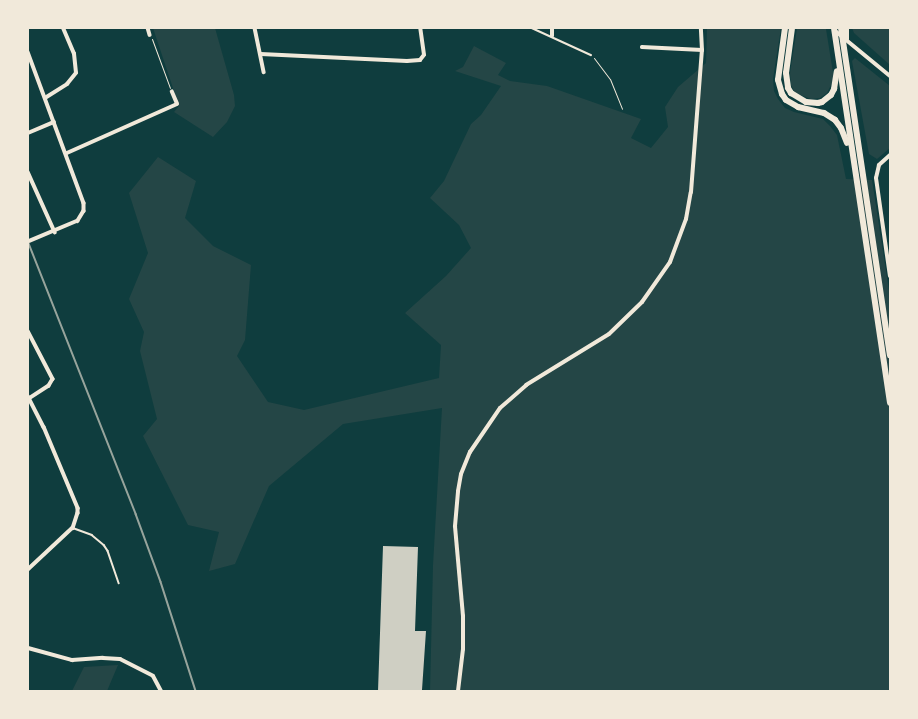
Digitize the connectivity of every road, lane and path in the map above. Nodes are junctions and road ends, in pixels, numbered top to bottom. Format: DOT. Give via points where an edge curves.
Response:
graph roads {
  1 [pos="63,28"];
  2 [pos="148,28"];
  3 [pos="255,28"];
  4 [pos="420,28"];
  5 [pos="532,28"];
  6 [pos="552,28"];
  7 [pos="701,28"];
  8 [pos="785,28"];
  9 [pos="792,28"];
  10 [pos="832,28"];
  11 [pos="841,28"];
  12 [pos="846,28"];
  13 [pos="150,35"];
  14 [pos="552,36"];
  15 [pos="642,47"];
  16 [pos="702,50"];
  17 [pos="28,52"];
  18 [pos="261,54"];
  19 [pos="838,54"];
  20 [pos="591,55"];
  21 [pos="846,61"];
  22 [pos="264,72"];
  23 [pos="890,76"];
  24 [pos="172,92"];
  25 [pos="45,98"];
  26 [pos="622,110"];
  27 [pos="54,122"];
  28 [pos="28,133"];
  29 [pos="67,153"];
  30 [pos="890,155"];
  31 [pos="854,167"];
  32 [pos="28,172"];
  33 [pos="55,232"];
  34 [pos="28,242"];
  35 [pos="890,276"];
  36 [pos="28,331"];
  37 [pos="890,355"];
  38 [pos="29,397"];
  39 [pos="890,403"];
  40 [pos="73,528"];
  41 [pos="28,570"];
  42 [pos="119,583"];
  43 [pos="28,648"];
  44 [pos="161,691"];
  45 [pos="458,691"];
  1 -- 25 [label="street" via="74,54 76,73 66,84"];
  2 -- 13 [label="street"];
  3 -- 18 [label="street"];
  4 -- 18 [label="street" via="424,55 420,60"];
  5 -- 14 [label="lane"];
  6 -- 14 [label="street"];
  7 -- 16 [label="street"];
  8 -- 31 [label="highway" via="778,80 782,94 786,100 798,107 824,113 835,120 845,135"];
  9 -- 19 [label="highway" via="786,81 792,93 800,100 818,103 830,95 836,84"];
  10 -- 19 [label="highway"];
  10 -- 23 [label="street"];
  11 -- 21 [label="highway"];
  12 -- 21 [label="highway"];
  13 -- 24 [label="path"];
  14 -- 20 [label="lane"];
  15 -- 16 [label="street"];
  16 -- 45 [label="street" via="691,192 686,219 670,262 642,302 609,334 526,385 500,408 470,452 458,491 455,526 463,616 463,649"];
  17 -- 25 [label="street"];
  18 -- 22 [label="street"];
  19 -- 31 [label="highway"];
  20 -- 26 [label="path" via="610,79"];
  21 -- 37 [label="highway"];
  24 -- 29 [label="street" via="177,104"];
  25 -- 27 [label="street"];
  27 -- 28 [label="street"];
  27 -- 29 [label="street"];
  29 -- 33 [label="street" via="83,197 84,210 78,221"];
  30 -- 35 [label="street" via="879,165 876,178"];
  31 -- 39 [label="highway"];
  32 -- 33 [label="street"];
  33 -- 34 [label="street"];
  36 -- 38 [label="street" via="53,379 49,386"];
  38 -- 40 [label="street" via="44,426 78,508 78,518"];
  40 -- 41 [label="street"];
  40 -- 42 [label="lane" via="92,535 104,545"];
  43 -- 44 [label="street" via="72,660 120,659 153,676"];
}
